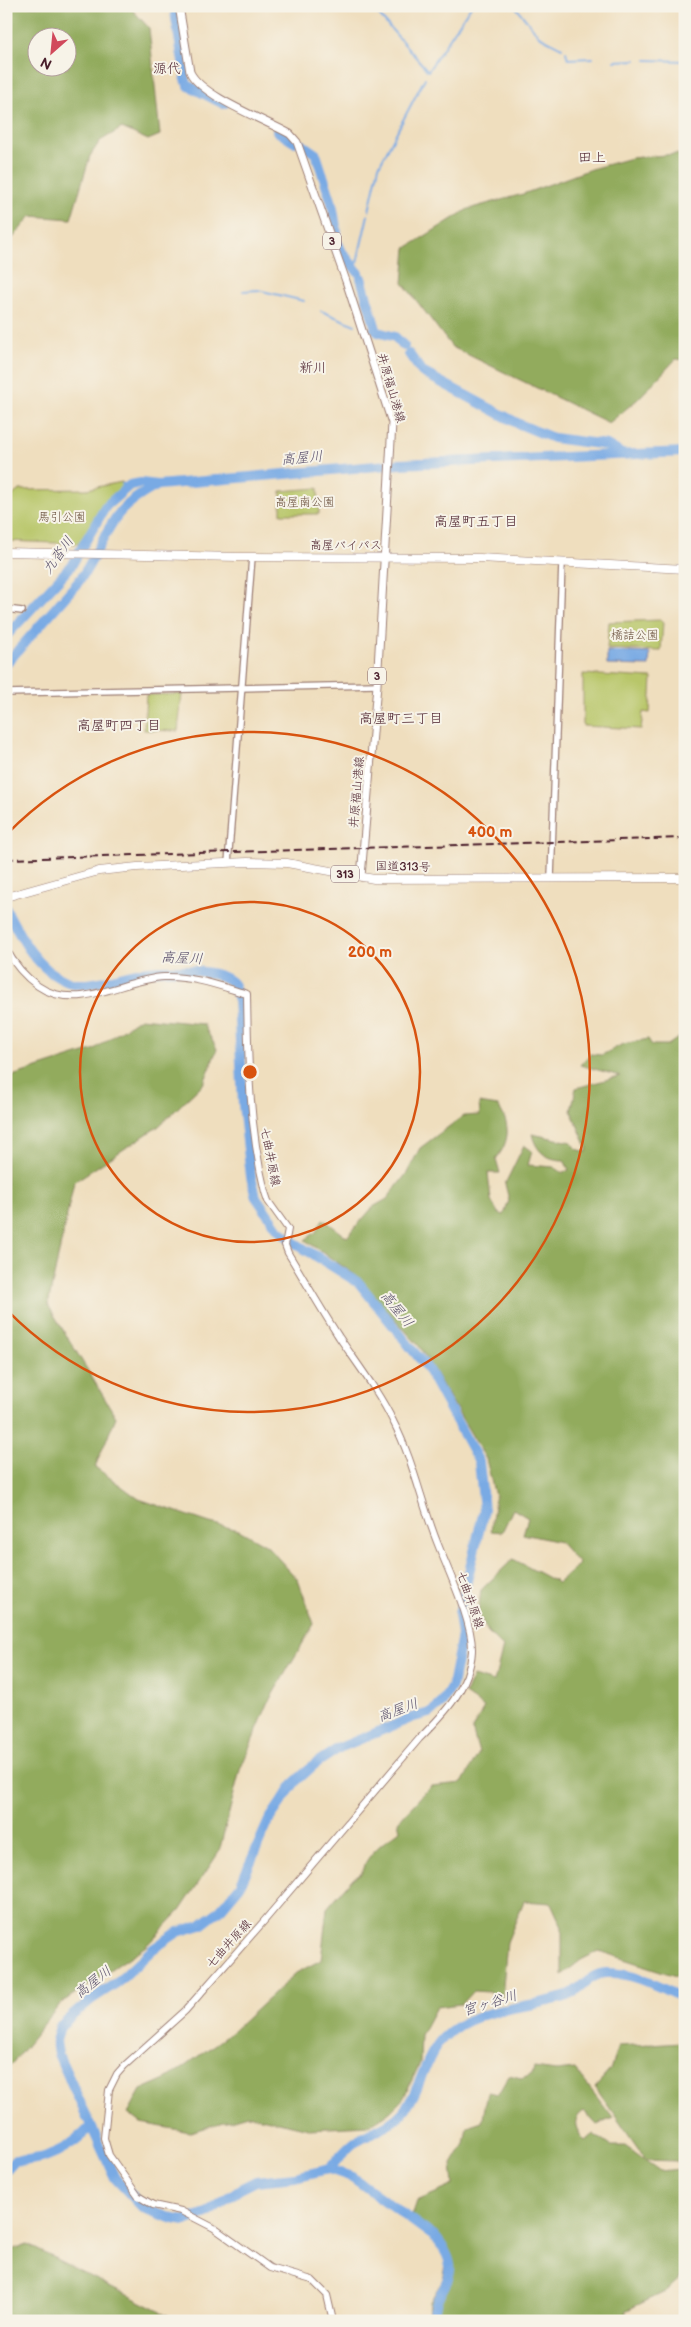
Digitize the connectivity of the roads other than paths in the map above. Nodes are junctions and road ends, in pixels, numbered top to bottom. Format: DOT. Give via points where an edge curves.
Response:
graph roads {
  1 [pos="180,6"];
  2 [pos="6,552"];
  3 [pos="384,556"];
  4 [pos="252,557"];
  5 [pos="562,563"];
  6 [pos="685,569"];
  7 [pos="6,609"];
  8 [pos="22,611"];
  9 [pos="377,685"];
  10 [pos="243,687"];
  11 [pos="6,693"];
  12 [pos="228,862"];
  13 [pos="362,877"];
  14 [pos="551,878"];
  15 [pos="685,878"];
  16 [pos="8,896"];
  17 [pos="6,949"];
  18 [pos="333,2321"];
  1 -- 3 [label="main road, 井原福山港線 / 3" via="194,80 210,93 290,134 298,144 390,417 391,458"];
  2 -- 4 [label="highway, 高屋バイパス"];
  3 -- 4 [label="highway, 高屋バイパス"];
  3 -- 5 [label="highway, 高屋バイパス"];
  3 -- 9 [label="main road, 井原福山港線 / 3"];
  4 -- 10 [label="street"];
  5 -- 6 [label="highway, 高屋バイパス"];
  5 -- 14 [label="street"];
  7 -- 8 [label="street"];
  9 -- 10 [label="street"];
  9 -- 13 [label="main road, 井原福山港線 / 3"];
  10 -- 11 [label="street"];
  10 -- 12 [label="street"];
  12 -- 13 [label="highway, 国道313号 / 313" via="287,863"];
  12 -- 16 [label="highway, 国道313号 / 313" via="99,871"];
  13 -- 14 [label="highway, 国道313号 / 313"];
  14 -- 15 [label="highway, 国道313号 / 313"];
  17 -- 18 [label="main road, 七曲井原線" via="24,976 57,995 84,996 165,977 196,980 246,994 248,1066 258,1162 268,1200 286,1224 288,1253 402,1440 469,1625 472,1651 467,1675 453,1700 184,2011 124,2066 112,2083 104,2138 109,2156 138,2196 153,2205 203,2222 270,2268 318,2283 329,2300"];
}
